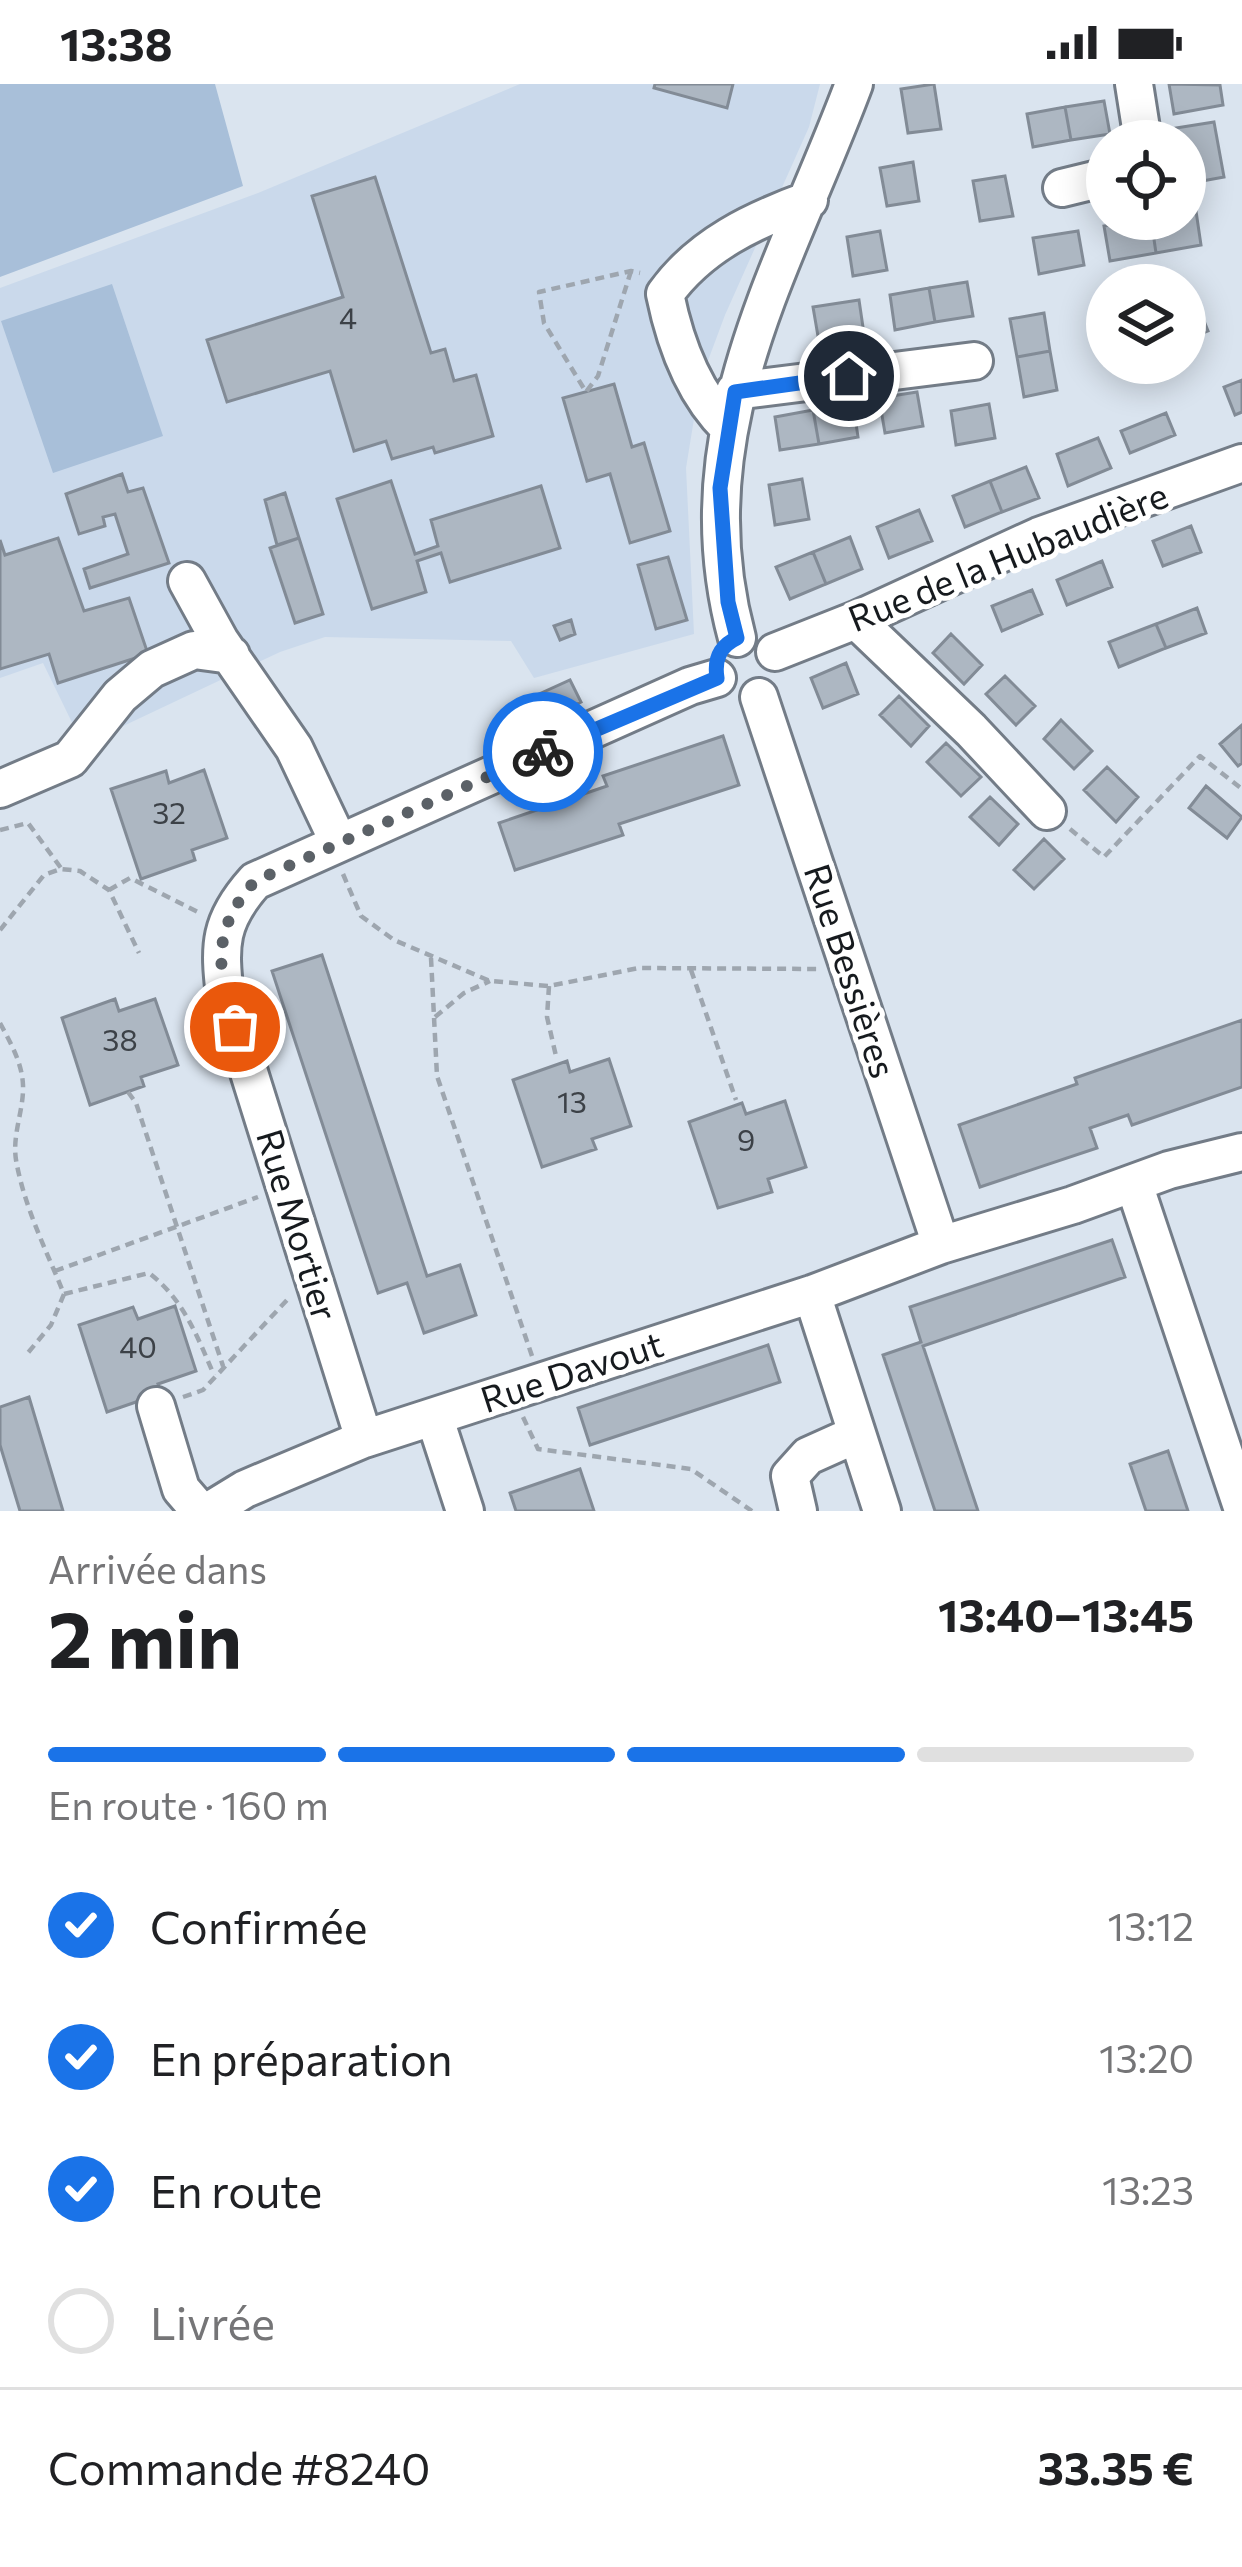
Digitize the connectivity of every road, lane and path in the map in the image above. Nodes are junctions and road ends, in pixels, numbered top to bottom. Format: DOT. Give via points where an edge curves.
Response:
graph roads {
  1 [pos="854,84"];
  2 [pos="1134,84"];
  3 [pos="1140,120"];
  4 [pos="1086,182"];
  5 [pos="1062,188"];
  6 [pos="808,200"];
  7 [pos="631,271"];
  8 [pos="674,281"];
  9 [pos="974,361"];
  10 [pos="732,410"];
  11 [pos="1242,463"];
  12 [pos="187,581"];
  13 [pos="856,620"];
  14 [pos="737,638"];
  15 [pos="775,652"];
  16 [pos="231,655"];
  17 [pos="717,678"];
  18 [pos="759,698"];
  19 [pos="0,789"];
  20 [pos="1242,789"];
  21 [pos="1047,811"];
  22 [pos="0,830"];
  23 [pos="335,845"];
  24 [pos="61,868"];
  25 [pos="109,890"];
  26 [pos="226,927"];
  27 [pos="0,930"];
  28 [pos="139,953"];
  29 [pos="431,958"];
  30 [pos="850,969"];
  31 [pos="691,970"];
  32 [pos="490,981"];
  33 [pos="549,986"];
  34 [pos="433,1020"];
  35 [pos="0,1023"];
  36 [pos="556,1056"];
  37 [pos="128,1092"];
  38 [pos="736,1100"];
  39 [pos="1242,1151"];
  40 [pos="1134,1184"];
  41 [pos="285,1188"];
  42 [pos="177,1227"];
  43 [pos="941,1245"];
  44 [pos="55,1271"];
  45 [pos="312,1274"];
  46 [pos="64,1294"];
  47 [pos="812,1294"];
  48 [pos="26,1354"];
  49 [pos="223,1366"];
  50 [pos="214,1375"];
  51 [pos="526,1386"];
  52 [pos="156,1406"];
  53 [pos="435,1419"];
  54 [pos="857,1434"];
  55 [pos="364,1439"];
  56 [pos="1242,1507"];
  57 [pos="200,1511"];
  58 [pos="209,1511"];
  59 [pos="465,1511"];
  60 [pos="752,1511"];
  61 [pos="798,1511"];
  62 [pos="882,1511"];
  1 -- 6 [label="street"];
  2 -- 3 [label="street"];
  4 -- 5 [label="street"];
  6 -- 8 [label="street" via="755,220"];
  6 -- 10 [label="street" via="754,328"];
  7 -- 7 [label="path" via="598,376 586,392 544,322 539,292"];
  7 -- 8 [label="path"];
  8 -- 10 [label="street" via="665,294 672,328 705,403"];
  9 -- 10 [label="street"];
  10 -- 14 [label="street" via="720,488"];
  11 -- 13 [label="street, Rue de la Hubaudière" via="1039,536"];
  12 -- 16 [label="street"];
  13 -- 15 [label="street, Rue de la Hubaudière"];
  13 -- 21 [label="street"];
  14 -- 15 [label="street" via="758,638"];
  14 -- 17 [label="street" via="717,658"];
  15 -- 18 [label="street" via="779,673"];
  16 -- 19 [label="street" via="194,650 152,669 70,759"];
  16 -- 23 [label="street" via="294,748"];
  17 -- 18 [label="street" via="729,694"];
  17 -- 23 [label="street"];
  18 -- 30 [label="street, Rue Bessières"];
  20 -- 21 [label="path" via="1200,756 1104,857"];
  22 -- 24 [label="path" via="28,823"];
  23 -- 26 [label="street" via="255,881"];
  23 -- 29 [label="path" via="362,916"];
  24 -- 25 [label="path"];
  24 -- 27 [label="path" via="44,875"];
  25 -- 26 [label="path" via="130,878"];
  25 -- 28 [label="path"];
  26 -- 41 [label="street, Rue Mortier" via="225,996"];
  29 -- 32 [label="path"];
  29 -- 34 [label="path"];
  30 -- 31 [label="path"];
  30 -- 43 [label="street, Rue Bessières"];
  31 -- 33 [label="path" via="638,968"];
  31 -- 38 [label="path"];
  32 -- 33 [label="path"];
  32 -- 34 [label="path"];
  33 -- 36 [label="path"];
  34 -- 51 [label="path" via="437,1076"];
  35 -- 44 [label="path" via="23,1087 16,1156"];
  37 -- 42 [label="path"];
  39 -- 40 [label="street, Rue Davout"];
  40 -- 43 [label="street, Rue Davout"];
  40 -- 56 [label="street"];
  41 -- 42 [label="path"];
  41 -- 45 [label="street, Rue Mortier"];
  42 -- 44 [label="path"];
  42 -- 49 [label="path"];
  43 -- 47 [label="street, Rue Davout"];
  44 -- 46 [label="path"];
  45 -- 49 [label="path"];
  45 -- 55 [label="street, Rue Mortier"];
  46 -- 48 [label="path"];
  46 -- 50 [label="path" via="149,1273 188,1316"];
  47 -- 51 [label="street, Rue Davout"];
  47 -- 54 [label="street"];
  49 -- 50 [label="path"];
  50 -- 52 [label="path" via="202,1390"];
  51 -- 53 [label="street, Rue Davout"];
  51 -- 60 [label="path" via="538,1449 691,1469"];
  52 -- 57 [label="street" via="181,1489"];
  53 -- 55 [label="street, Rue Davout"];
  53 -- 59 [label="street"];
  54 -- 61 [label="street" via="797,1464 790,1476"];
  54 -- 62 [label="street"];
  55 -- 58 [label="street, Rue Davout"];
}
